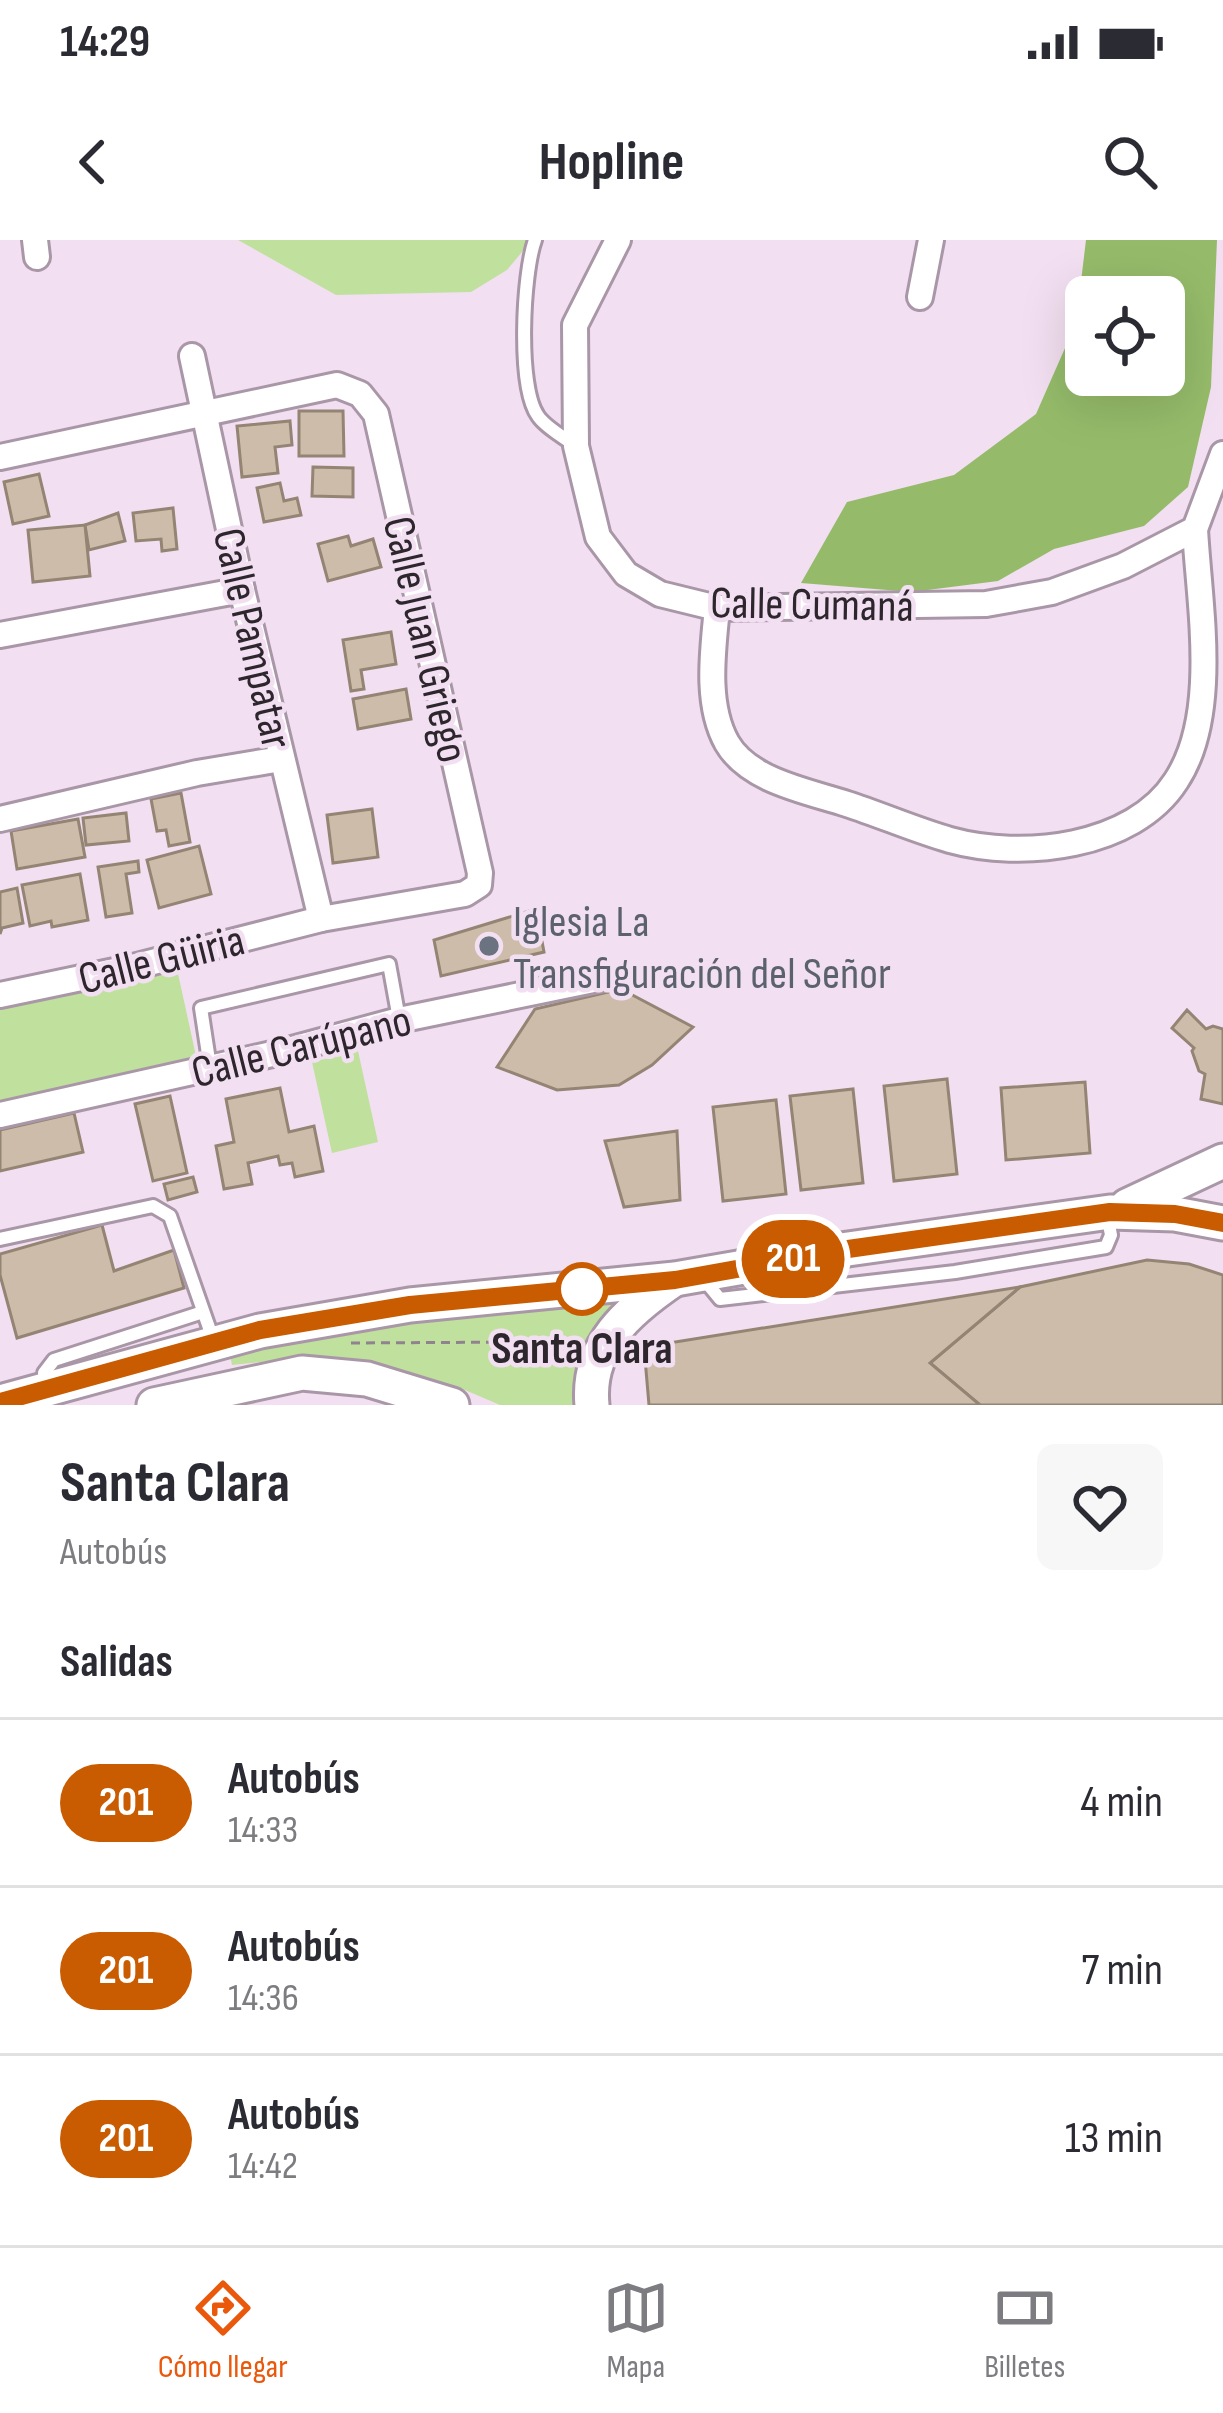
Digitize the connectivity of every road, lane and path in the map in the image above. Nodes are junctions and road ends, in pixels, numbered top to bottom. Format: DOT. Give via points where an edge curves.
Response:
graph roads {
  1 [pos="535,240"];
  2 [pos="618,240"];
  3 [pos="931,240"];
  4 [pos="920,297"];
  5 [pos="192,356"];
  6 [pos="206,413"];
  7 [pos="576,446"];
  8 [pos="1223,454"];
  9 [pos="0,457"];
  10 [pos="1195,530"];
  11 [pos="242,590"];
  12 [pos="717,608"];
  13 [pos="0,635"];
  14 [pos="281,759"];
  15 [pos="0,819"];
  16 [pos="321,919"];
  17 [pos="603,978"];
  18 [pos="0,995"];
  19 [pos="396,1008"];
  20 [pos="210,1068"];
  21 [pos="0,1115"];
  22 [pos="1223,1161"];
  23 [pos="1109,1213"];
  24 [pos="1223,1222"];
  25 [pos="0,1239"];
  26 [pos="913,1240"];
  27 [pos="918,1276"];
  28 [pos="688,1277"];
  29 [pos="209,1327"];
  30 [pos="349,1343"];
  31 [pos="589,1351"];
  32 [pos="0,1402"];
  33 [pos="154,1405"];
  34 [pos="452,1405"];
  35 [pos="592,1405"];
  1 -- 7 [label="lane" via="527,262 524,364 537,416"];
  2 -- 7 [label="street, Calle Cumaná" via="575,325"];
  3 -- 4 [label="street"];
  5 -- 6 [label="street, Calle Pampatar"];
  6 -- 9 [label="street"];
  6 -- 11 [label="street, Calle Pampatar"];
  6 -- 16 [label="street, Calle Juan Griego" via="337,385 360,394 376,413 479,885"];
  7 -- 12 [label="street, Calle Cumaná" via="598,537 626,574 660,594"];
  8 -- 10 [label="street"];
  10 -- 12 [label="street, Calle Cumaná" via="1052,592 986,604"];
  10 -- 12 [label="street" via="1203,682 1195,739 1177,781 1145,817 1060,846 953,841 745,765 716,718"];
  11 -- 13 [label="street"];
  11 -- 14 [label="street, Calle Pampatar"];
  14 -- 15 [label="street"];
  14 -- 16 [label="street, Calle Pampatar"];
  16 -- 18 [label="street, Calle Güiria"];
  17 -- 19 [label="street, Calle Carúpano"];
  19 -- 20 [label="street, Calle Carúpano"];
  19 -- 20 [label="lane" via="389,964 200,1008"];
  20 -- 21 [label="street, Calle Carúpano"];
  22 -- 23 [label="main road"];
  23 -- 24 [label="main road"];
  23 -- 26 [label="main road"];
  23 -- 27 [label="lane" via="1106,1247"];
  25 -- 29 [label="lane" via="163,1209"];
  26 -- 27 [label="lane"];
  26 -- 28 [label="main road"];
  27 -- 28 [label="lane" via="720,1299"];
  28 -- 29 [label="main road"];
  28 -- 35 [label="main road" via="643,1301 605,1341"];
  29 -- 32 [label="main road"];
  30 -- 31 [label="path" via="527,1342"];
  33 -- 34 [label="main road" via="302,1373 367,1379"];
}
